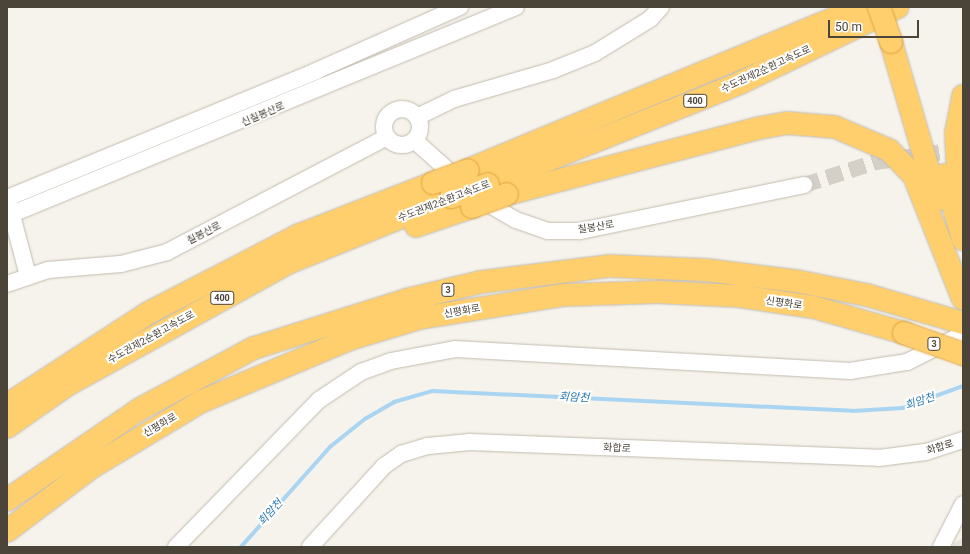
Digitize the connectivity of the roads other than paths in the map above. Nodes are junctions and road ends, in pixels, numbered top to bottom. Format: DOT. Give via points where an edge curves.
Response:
graph roads {
  1 [pos="460,7"];
  2 [pos="516,7"];
  3 [pos="661,7"];
  4 [pos="847,7"];
  5 [pos="861,7"];
  6 [pos="879,7"];
  7 [pos="893,7"];
  8 [pos="898,7"];
  9 [pos="813,28"];
  10 [pos="896,40"];
  11 [pos="963,96"];
  12 [pos="417,118"];
  13 [pos="387,137"];
  14 [pos="414,140"];
  15 [pos="804,185"];
  16 [pos="497,189"];
  17 [pos="7,198"];
  18 [pos="949,209"];
  19 [pos="9,215"];
  20 [pos="963,239"];
  21 [pos="288,263"];
  22 [pos="28,276"];
  23 [pos="7,284"];
  24 [pos="963,286"];
  25 [pos="963,299"];
  26 [pos="963,323"];
  27 [pos="963,334"];
  28 [pos="963,354"];
  29 [pos="7,405"];
  30 [pos="7,427"];
  31 [pos="963,440"];
  32 [pos="7,500"];
  33 [pos="963,504"];
  34 [pos="7,531"];
  35 [pos="176,547"];
  36 [pos="310,547"];
  37 [pos="941,547"];
  1 -- 17 [label="street, 신칠봉산로" via="316,71"];
  2 -- 19 [label="street, 신칠봉산로"];
  3 -- 12 [label="street" via="650,19 596,53 553,70 454,99"];
  4 -- 9 [label="highway"];
  5 -- 9 [label="highway, 수도권제2순환고속도로 / 400"];
  6 -- 10 [label="highway, bridge"];
  7 -- 10 [label="highway"];
  8 -- 16 [label="highway, 수도권제2순환고속도로 / 400" via="740,83"];
  9 -- 29 [label="highway, 수도권제2순환고속도로 / 400, bridge" via="535,139 468,170 299,235 188,292 69,362"];
  10 -- 18 [label="highway"];
  11 -- 18 [label="highway" via="956,133"];
  12 -- 13 [label="street" via="403,109 392,111 384,125"];
  12 -- 14 [label="street" via="420,129"];
  13 -- 14 [label="street" via="396,144"];
  13 -- 22 [label="street, 칠봉산로" via="167,252 121,264 55,270"];
  14 -- 15 [label="street, 칠봉산로" via="478,198 516,220 548,231 580,230"];
  16 -- 18 [label="highway" via="787,123 835,127 889,150"];
  16 -- 21 [label="highway, 수도권제2순환고속도로 / 400, bridge" via="451,197"];
  16 -- 21 [label="highway, bridge" via="472,207"];
  17 -- 19 [label="street"];
  18 -- 20 [label="highway"];
  18 -- 24 [label="highway"];
  18 -- 25 [label="highway"];
  19 -- 22 [label="street"];
  21 -- 30 [label="highway, 수도권제2순환고속도로 / 400" via="67,385"];
  22 -- 23 [label="street, 칠봉산로"];
  26 -- 32 [label="highway, 3" via="934,312 796,281 706,270 610,266 480,282 399,302 254,348 140,409"];
  27 -- 35 [label="street" via="907,362 850,371 455,349 391,361 361,372 319,400"];
  28 -- 34 [label="highway, 신평화로 / 3, bridge" via="813,307 739,296 658,292 564,295 420,318 350,339 200,402 92,467"];
  31 -- 36 [label="street, 화합로" via="926,452 879,458 493,442 428,446 400,454 384,466"];
  33 -- 37 [label="street"];
}
